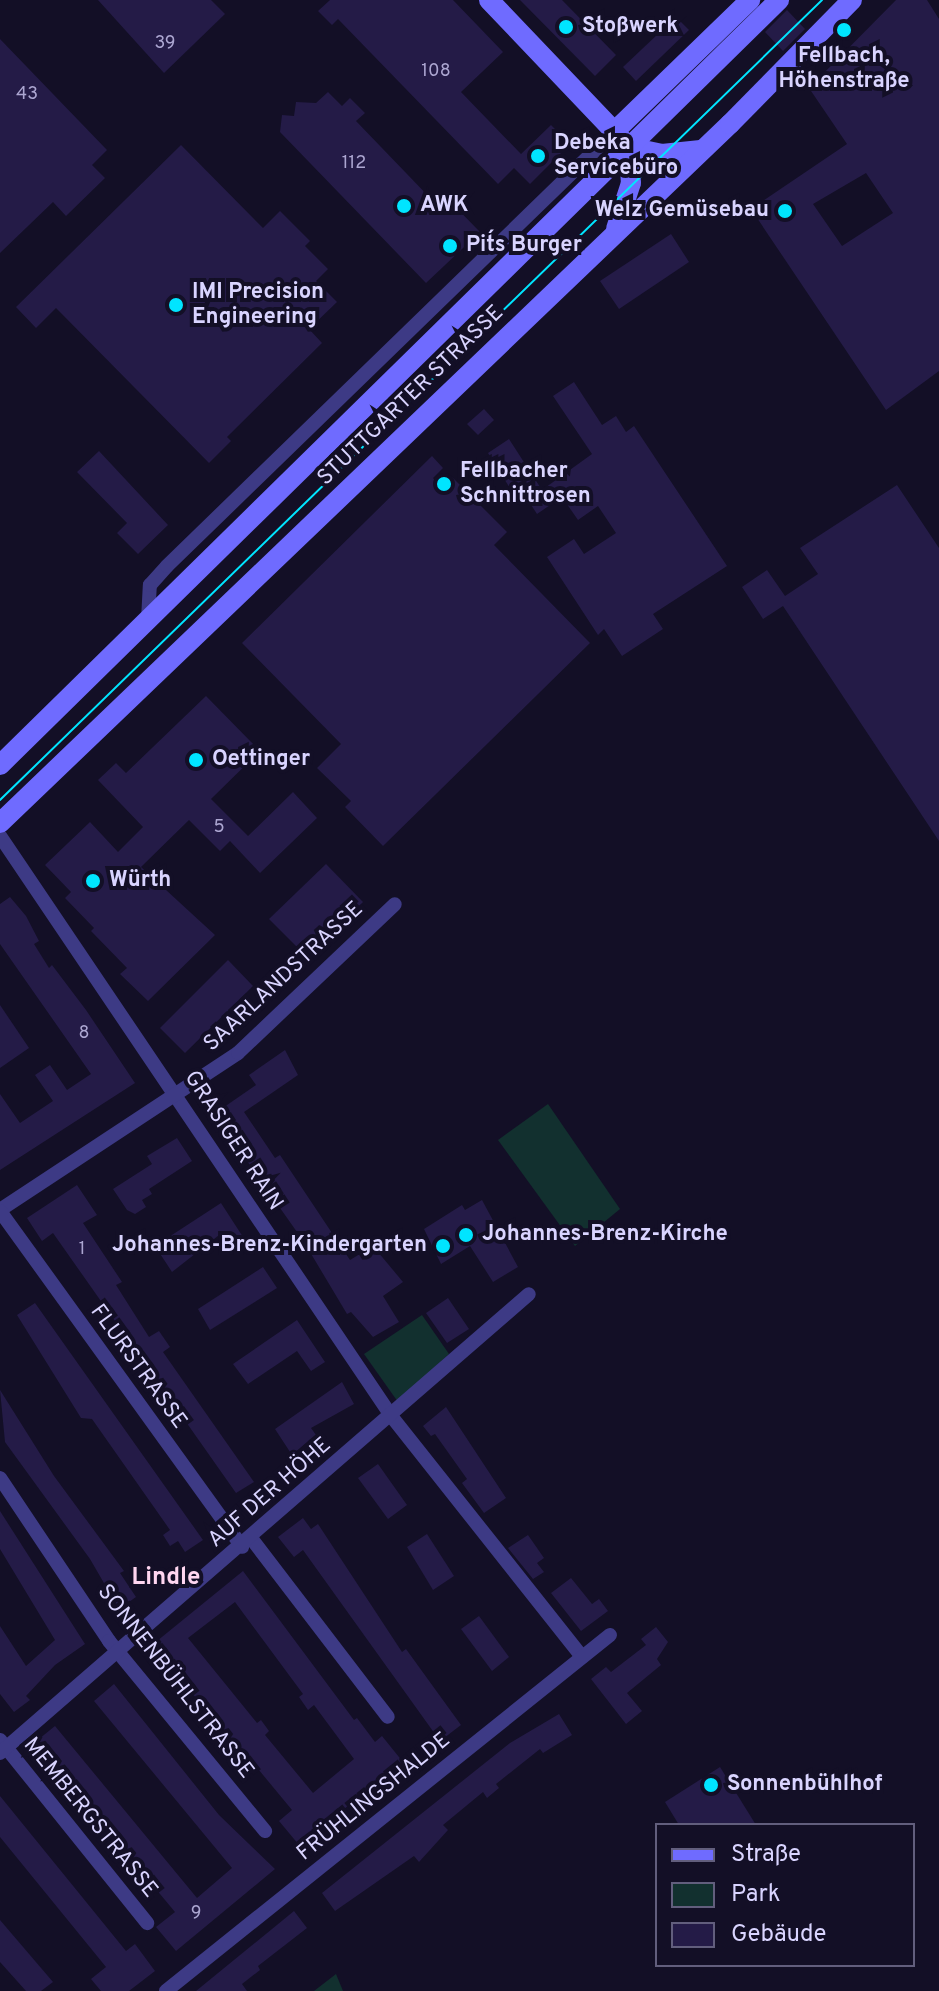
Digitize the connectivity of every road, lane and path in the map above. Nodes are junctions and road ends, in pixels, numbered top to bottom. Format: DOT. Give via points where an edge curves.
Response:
graph roads {
  1 [pos="489,0"];
  2 [pos="750,0"];
  3 [pos="779,0"];
  4 [pos="852,0"];
  5 [pos="616,130"];
  6 [pos="629,147"];
  7 [pos="701,150"];
  8 [pos="614,233"];
  9 [pos="148,620"];
  10 [pos="0,765"];
  11 [pos="0,823"];
  12 [pos="0,836"];
  13 [pos="395,904"];
  14 [pos="176,1097"];
  15 [pos="0,1211"];
  16 [pos="529,1294"];
  17 [pos="392,1417"];
  18 [pos="0,1478"];
  19 [pos="247,1543"];
  20 [pos="610,1635"];
  21 [pos="119,1653"];
  22 [pos="582,1657"];
  23 [pos="388,1717"];
  24 [pos="2,1747"];
  25 [pos="265,1831"];
  26 [pos="147,1923"];
  27 [pos="166,1991"];
  1 -- 5 [label="main road"];
  2 -- 5 [label="main road"];
  3 -- 6 [label="main road, STUTTGARTER STRASSE"];
  4 -- 7 [label="main road, STUTTGARTER STRASSE"];
  5 -- 6 [label="main road"];
  5 -- 9 [label="street" via="167,566 150,585"];
  6 -- 7 [label="main road" via="662,154"];
  6 -- 8 [label="main road" via="631,183"];
  6 -- 9 [label="main road, STUTTGARTER STRASSE"];
  7 -- 8 [label="main road, STUTTGARTER STRASSE"];
  8 -- 11 [label="main road, STUTTGARTER STRASSE"];
  9 -- 10 [label="main road, STUTTGARTER STRASSE"];
  12 -- 14 [label="street, GRASIGER RAIN"];
  13 -- 14 [label="street, SAARLANDSTRASSE" via="268,1028"];
  14 -- 15 [label="street, SAARLANDSTRASSE"];
  14 -- 17 [label="street, GRASIGER RAIN"];
  15 -- 19 [label="street, FLURSTRASSE"];
  16 -- 17 [label="street, AUF DER HÖHE"];
  17 -- 19 [label="street, AUF DER HÖHE"];
  17 -- 22 [label="street, GRASIGER RAIN"];
  18 -- 21 [label="street, SONNENBÜHLSTRASSE"];
  19 -- 21 [label="street, AUF DER HÖHE"];
  19 -- 23 [label="street, FLURSTRASSE"];
  20 -- 22 [label="street, FRÜHLINGSHALDE"];
  21 -- 24 [label="street, AUF DER HÖHE"];
  21 -- 25 [label="street, SONNENBÜHLSTRASSE"];
  22 -- 27 [label="street, FRÜHLINGSHALDE"];
  24 -- 26 [label="street, MEMBERGSTRASSE"];
}
